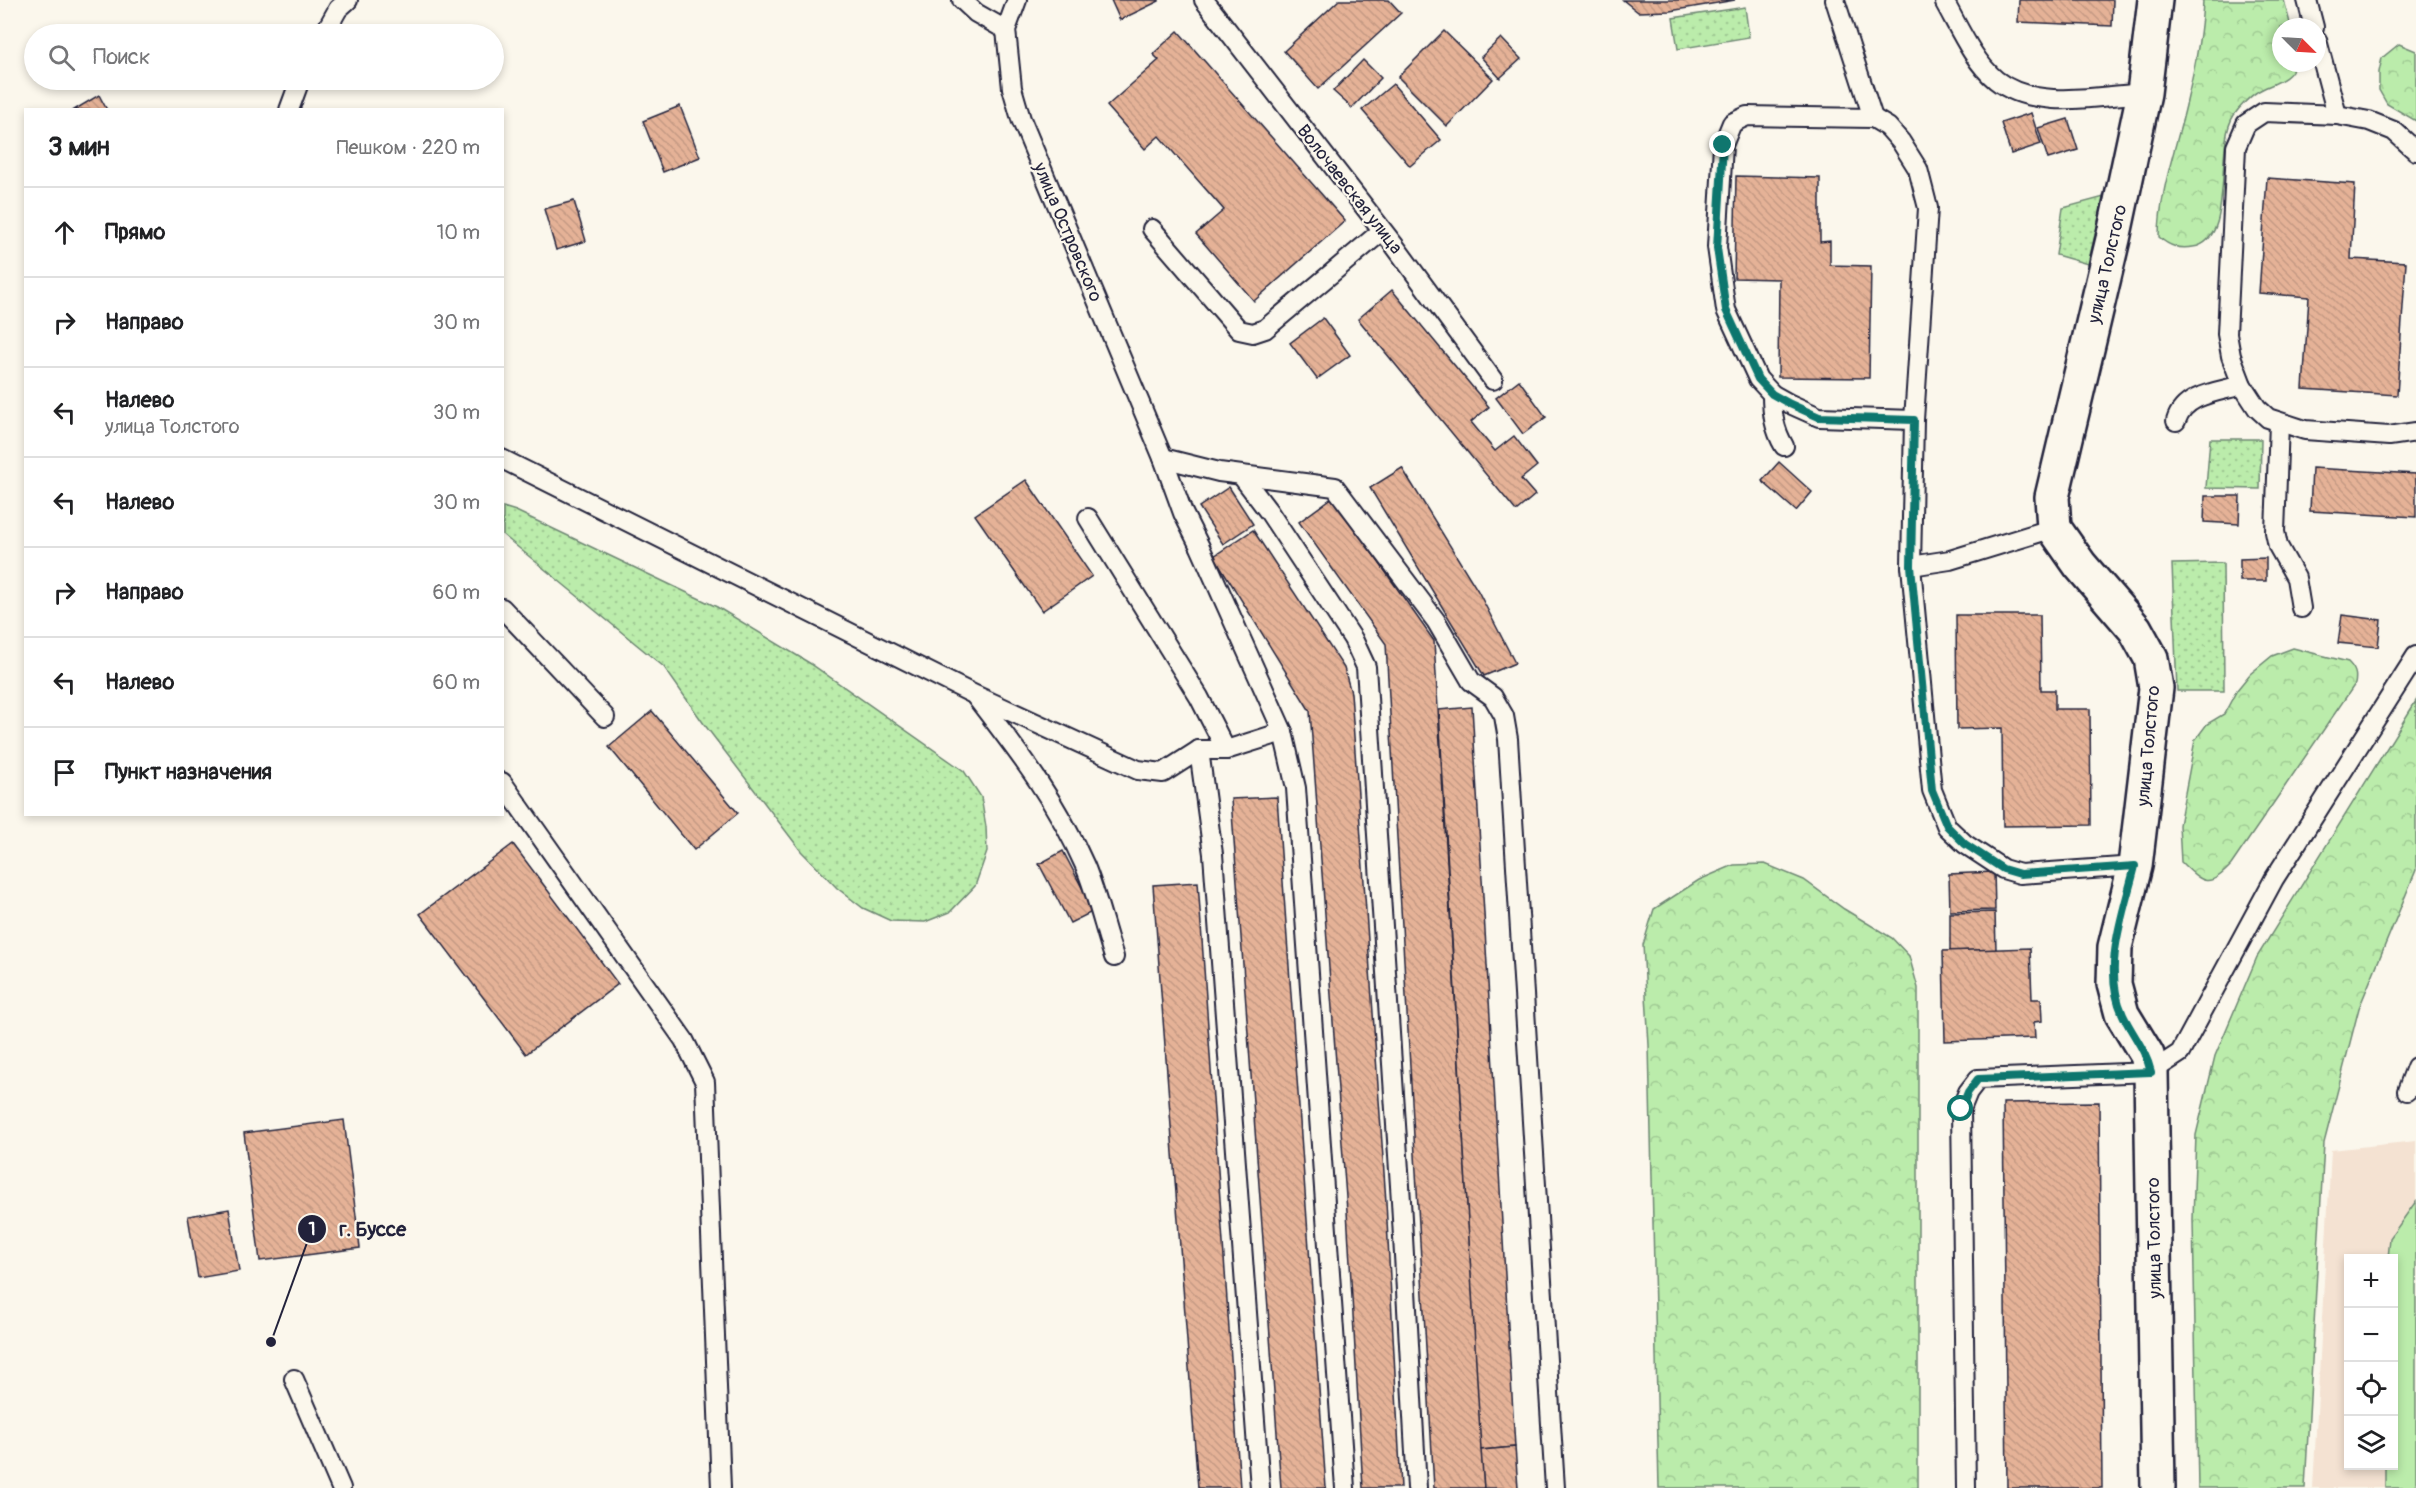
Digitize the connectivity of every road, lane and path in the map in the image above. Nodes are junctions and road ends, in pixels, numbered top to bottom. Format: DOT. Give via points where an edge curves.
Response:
graph roads {
  1 [pos="348,0"];
  2 [pos="962,0"];
  3 [pos="1017,0"];
  4 [pos="1204,0"];
  5 [pos="1835,0"];
  6 [pos="1946,0"];
  7 [pos="2155,0"];
  8 [pos="2307,0"];
  9 [pos="2312,18"];
  10 [pos="330,24"];
  11 [pos="1006,30"];
  12 [pos="2326,72"];
  13 [pos="296,90"];
  14 [pos="2144,93"];
  15 [pos="290,108"];
  16 [pos="2337,115"];
  17 [pos="1874,118"];
  18 [pos="2416,151"];
  19 [pos="1152,229"];
  20 [pos="1382,231"];
  21 [pos="1493,380"];
  22 [pos="2242,385"];
  23 [pos="1772,394"];
  24 [pos="1914,420"];
  25 [pos="2176,422"];
  26 [pos="2279,423"];
  27 [pos="2416,432"];
  28 [pos="1784,446"];
  29 [pos="1163,458"];
  30 [pos="504,460"];
  31 [pos="1241,475"];
  32 [pos="1088,518"];
  33 [pos="2054,528"];
  34 [pos="1911,566"];
  35 [pos="2301,608"];
  36 [pos="504,610"];
  37 [pos="2416,656"];
  38 [pos="975,695"];
  39 [pos="605,717"];
  40 [pos="1283,732"];
  41 [pos="1199,750"];
  42 [pos="1226,750"];
  43 [pos="507,799"];
  44 [pos="2135,866"];
  45 [pos="1114,957"];
  46 [pos="2416,1067"];
  47 [pos="2151,1072"];
  48 [pos="2407,1091"];
  49 [pos="294,1379"];
  50 [pos="341,1488"];
  51 [pos="722,1488"];
  52 [pos="1260,1488"];
  53 [pos="1345,1488"];
  54 [pos="1417,1488"];
  55 [pos="1555,1488"];
  56 [pos="1966,1488"];
  57 [pos="2158,1488"];
  1 -- 10 [label="lane"];
  2 -- 11 [label="lane"];
  3 -- 11 [label="lane, улица Островского"];
  4 -- 20 [label="lane, Волочаевская улица"];
  5 -- 17 [label="lane"];
  6 -- 14 [label="lane" via="1971,50 1996,80 2022,93 2049,100"];
  7 -- 14 [label="street, улица Толстого"];
  8 -- 9 [label="lane"];
  11 -- 29 [label="lane, улица Островского" via="1012,88 1021,119"];
  12 -- 16 [label="lane"];
  13 -- 15 [label="lane"];
  14 -- 33 [label="street, улица Толстого" via="2052,497"];
  16 -- 18 [label="lane" via="2394,131"];
  16 -- 22 [label="lane" via="2264,112 2246,124 2236,147 2227,334"];
  17 -- 23 [label="lane" via="1747,116 1732,123 1726,133 1717,248 1726,310 1758,379"];
  17 -- 24 [label="lane" via="1901,142 1918,169 1928,208"];
  19 -- 20 [label="lane" via="1239,330 1253,333 1265,329"];
  20 -- 21 [label="lane, Волочаевская улица"];
  22 -- 25 [label="lane" via="2189,402"];
  22 -- 26 [label="lane" via="2257,408"];
  23 -- 24 [label="lane" via="1819,417"];
  23 -- 28 [label="lane" via="1772,415"];
  24 -- 34 [label="lane"];
  26 -- 27 [label="lane" via="2305,430 2353,434 2389,436"];
  26 -- 35 [label="lane" via="2275,532 2278,546 2296,578"];
  29 -- 31 [label="lane"];
  29 -- 40 [label="lane, улица Островского" via="1183,513"];
  30 -- 38 [label="lane"];
  31 -- 54 [label="lane" via="1353,639 1366,667"];
  31 -- 55 [label="lane" via="1335,488 1436,621 1471,681 1493,698 1504,716"];
  32 -- 42 [label="lane" via="1199,697"];
  33 -- 34 [label="lane" via="1950,560"];
  33 -- 44 [label="street, улица Толстого" via="2080,565 2136,629 2151,658 2157,688"];
  34 -- 44 [label="lane" via="1932,790 1947,826 1982,857 2020,874"];
  36 -- 39 [label="lane"];
  37 -- 47 [label="lane" via="2274,879 2180,1053"];
  38 -- 41 [label="lane" via="1138,770 1163,773"];
  38 -- 45 [label="lane" via="1035,773 1061,816 1098,901"];
  40 -- 42 [label="lane"];
  40 -- 53 [label="lane, улица Островского" via="1296,788"];
  41 -- 42 [label="lane"];
  41 -- 52 [label="lane" via="1213,854"];
  43 -- 51 [label="lane" via="684,1040 705,1082"];
  44 -- 47 [label="street, улица Толстого" via="2115,947 2114,984 2122,1014 2147,1055"];
  46 -- 48 [label="lane"];
  47 -- 56 [label="lane" via="1978,1079 1968,1092 1961,1109"];
  47 -- 57 [label="street, улица Толстого"];
  49 -- 50 [label="lane"];
}
